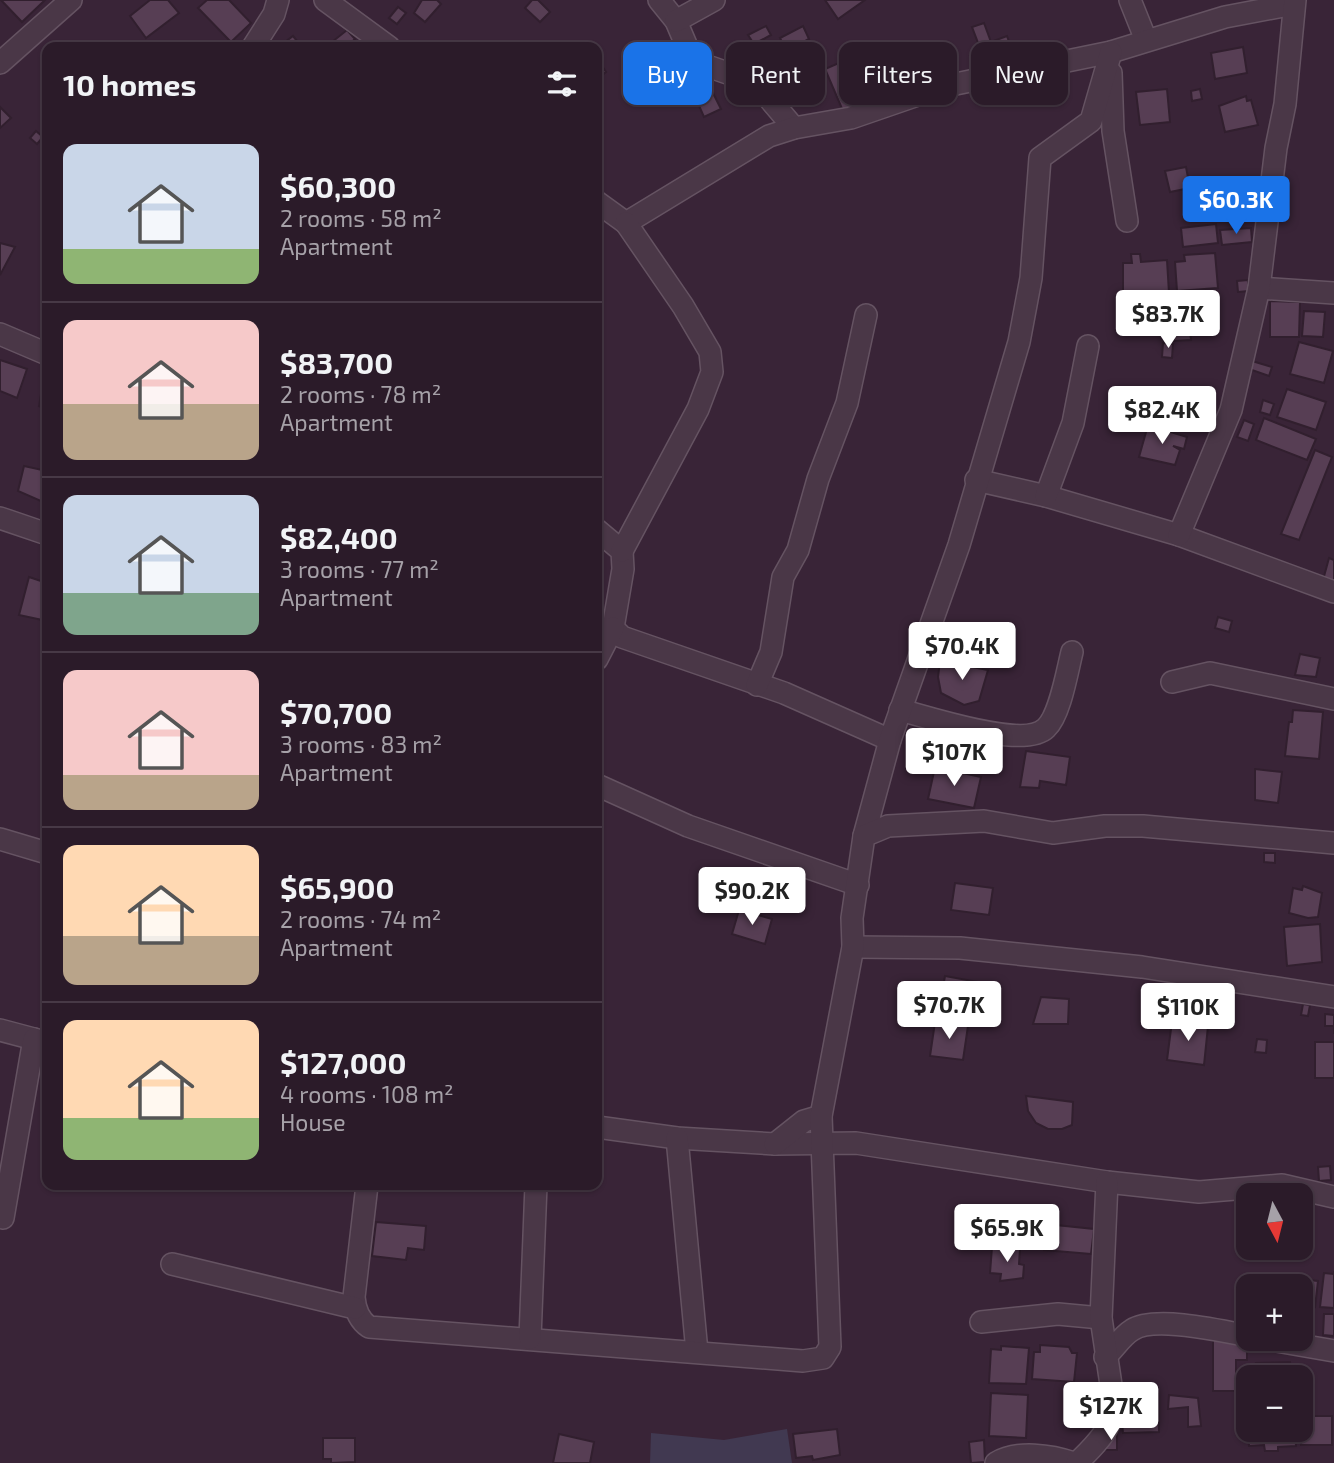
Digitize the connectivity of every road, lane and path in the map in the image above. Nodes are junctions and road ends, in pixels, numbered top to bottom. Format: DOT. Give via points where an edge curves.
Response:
graph roads {
  1 [pos="71,0"];
  2 [pos="278,0"];
  3 [pos="325,0"];
  4 [pos="659,0"];
  5 [pos="714,0"];
  6 [pos="1130,0"];
  7 [pos="1294,2"];
  8 [pos="676,21"];
  9 [pos="1146,40"];
  10 [pos="256,42"];
  11 [pos="382,42"];
  12 [pos="1111,52"];
  13 [pos="0,63"];
  14 [pos="794,128"];
  15 [pos="602,206"];
  16 [pos="1127,220"];
  17 [pos="626,223"];
  18 [pos="1259,288"];
  19 [pos="1334,293"];
  20 [pos="866,315"];
  21 [pos="0,334"];
  22 [pos="1088,346"];
  23 [pos="42,352"];
  24 [pos="976,480"];
  25 [pos="1046,496"];
  26 [pos="0,518"];
  27 [pos="42,532"];
  28 [pos="602,534"];
  29 [pos="1179,535"];
  30 [pos="622,551"];
  31 [pos="1334,592"];
  32 [pos="613,628"];
  33 [pos="602,649"];
  34 [pos="1072,652"];
  35 [pos="1172,682"];
  36 [pos="757,685"];
  37 [pos="1334,699"];
  38 [pos="900,710"];
  39 [pos="890,740"];
  40 [pos="602,787"];
  41 [pos="864,836"];
  42 [pos="0,839"];
  43 [pos="1334,843"];
  44 [pos="42,852"];
  45 [pos="858,885"];
  46 [pos="853,947"];
  47 [pos="1334,997"];
  48 [pos="0,1030"];
  49 [pos="40,1041"];
  50 [pos="821,1116"];
  51 [pos="602,1128"];
  52 [pos="677,1138"];
  53 [pos="823,1143"];
  54 [pos="775,1144"];
  55 [pos="1107,1182"];
  56 [pos="366,1190"];
  57 [pos="536,1190"];
  58 [pos="1334,1197"];
  59 [pos="3,1218"];
  60 [pos="172,1264"];
  61 [pos="355,1308"];
  62 [pos="1101,1318"];
  63 [pos="981,1322"];
  64 [pos="1236,1334"];
  65 [pos="530,1338"];
  66 [pos="1313,1347"];
  67 [pos="1334,1351"];
  68 [pos="697,1352"];
  69 [pos="1105,1357"];
  70 [pos="996,1463"];
  71 [pos="1075,1463"];
  1 -- 13 [label="street"];
  2 -- 10 [label="street"];
  3 -- 11 [label="street"];
  4 -- 8 [label="street"];
  5 -- 8 [label="street"];
  6 -- 9 [label="street"];
  7 -- 9 [label="street"];
  7 -- 18 [label="street"];
  8 -- 14 [label="street" via="693,61 756,83"];
  9 -- 12 [label="street"];
  12 -- 14 [label="street" via="941,87 851,118"];
  12 -- 16 [label="street" via="1113,131"];
  12 -- 24 [label="street" via="1091,121 1040,158 1031,278 1019,342"];
  14 -- 17 [label="street" via="769,136"];
  15 -- 17 [label="street"];
  17 -- 30 [label="street" via="710,352 712,372 698,409"];
  18 -- 19 [label="street"];
  18 -- 29 [label="street" via="1231,410"];
  20 -- 36 [label="street" via="847,403 822,466 798,550 783,577 771,652"];
  21 -- 23 [label="street"];
  22 -- 25 [label="street" via="1076,411"];
  24 -- 25 [label="street"];
  24 -- 38 [label="street" via="947,582"];
  25 -- 29 [label="street"];
  26 -- 27 [label="street"];
  28 -- 30 [label="street"];
  29 -- 31 [label="street"];
  30 -- 32 [label="street"];
  32 -- 33 [label="street"];
  32 -- 36 [label="street" via="622,637"];
  34 -- 38 [label="street" via="1054,717 1037,734 1012,737"];
  35 -- 37 [label="street" via="1210,673"];
  36 -- 39 [label="street"];
  38 -- 39 [label="street"];
  39 -- 41 [label="street"];
  40 -- 45 [label="street" via="688,826"];
  41 -- 43 [label="street" via="888,826 984,821 1053,833 1105,825 1143,826"];
  41 -- 45 [label="street"];
  42 -- 44 [label="street"];
  45 -- 46 [label="street"];
  46 -- 47 [label="street" via="960,948 1142,967"];
  46 -- 50 [label="street"];
  48 -- 49 [label="street"];
  49 -- 59 [label="street"];
  50 -- 53 [label="street"];
  50 -- 54 [label="street" via="804,1121"];
  51 -- 52 [label="street"];
  52 -- 54 [label="street"];
  52 -- 68 [label="street"];
  53 -- 54 [label="street"];
  53 -- 55 [label="street" via="856,1143"];
  53 -- 68 [label="street" via="830,1347 823,1357 803,1361"];
  55 -- 58 [label="street" via="1199,1192 1293,1186"];
  55 -- 62 [label="street"];
  56 -- 61 [label="street"];
  57 -- 65 [label="street"];
  60 -- 61 [label="street"];
  61 -- 65 [label="street" via="369,1327"];
  62 -- 63 [label="street" via="1058,1314"];
  62 -- 69 [label="street"];
  64 -- 69 [label="street" via="1144,1325 1133,1329"];
  65 -- 68 [label="street"];
  66 -- 67 [label="street"];
  69 -- 71 [label="street" via="1112,1418 1106,1433"];
  70 -- 71 [label="street" via="1004,1458 1043,1456"];
}
